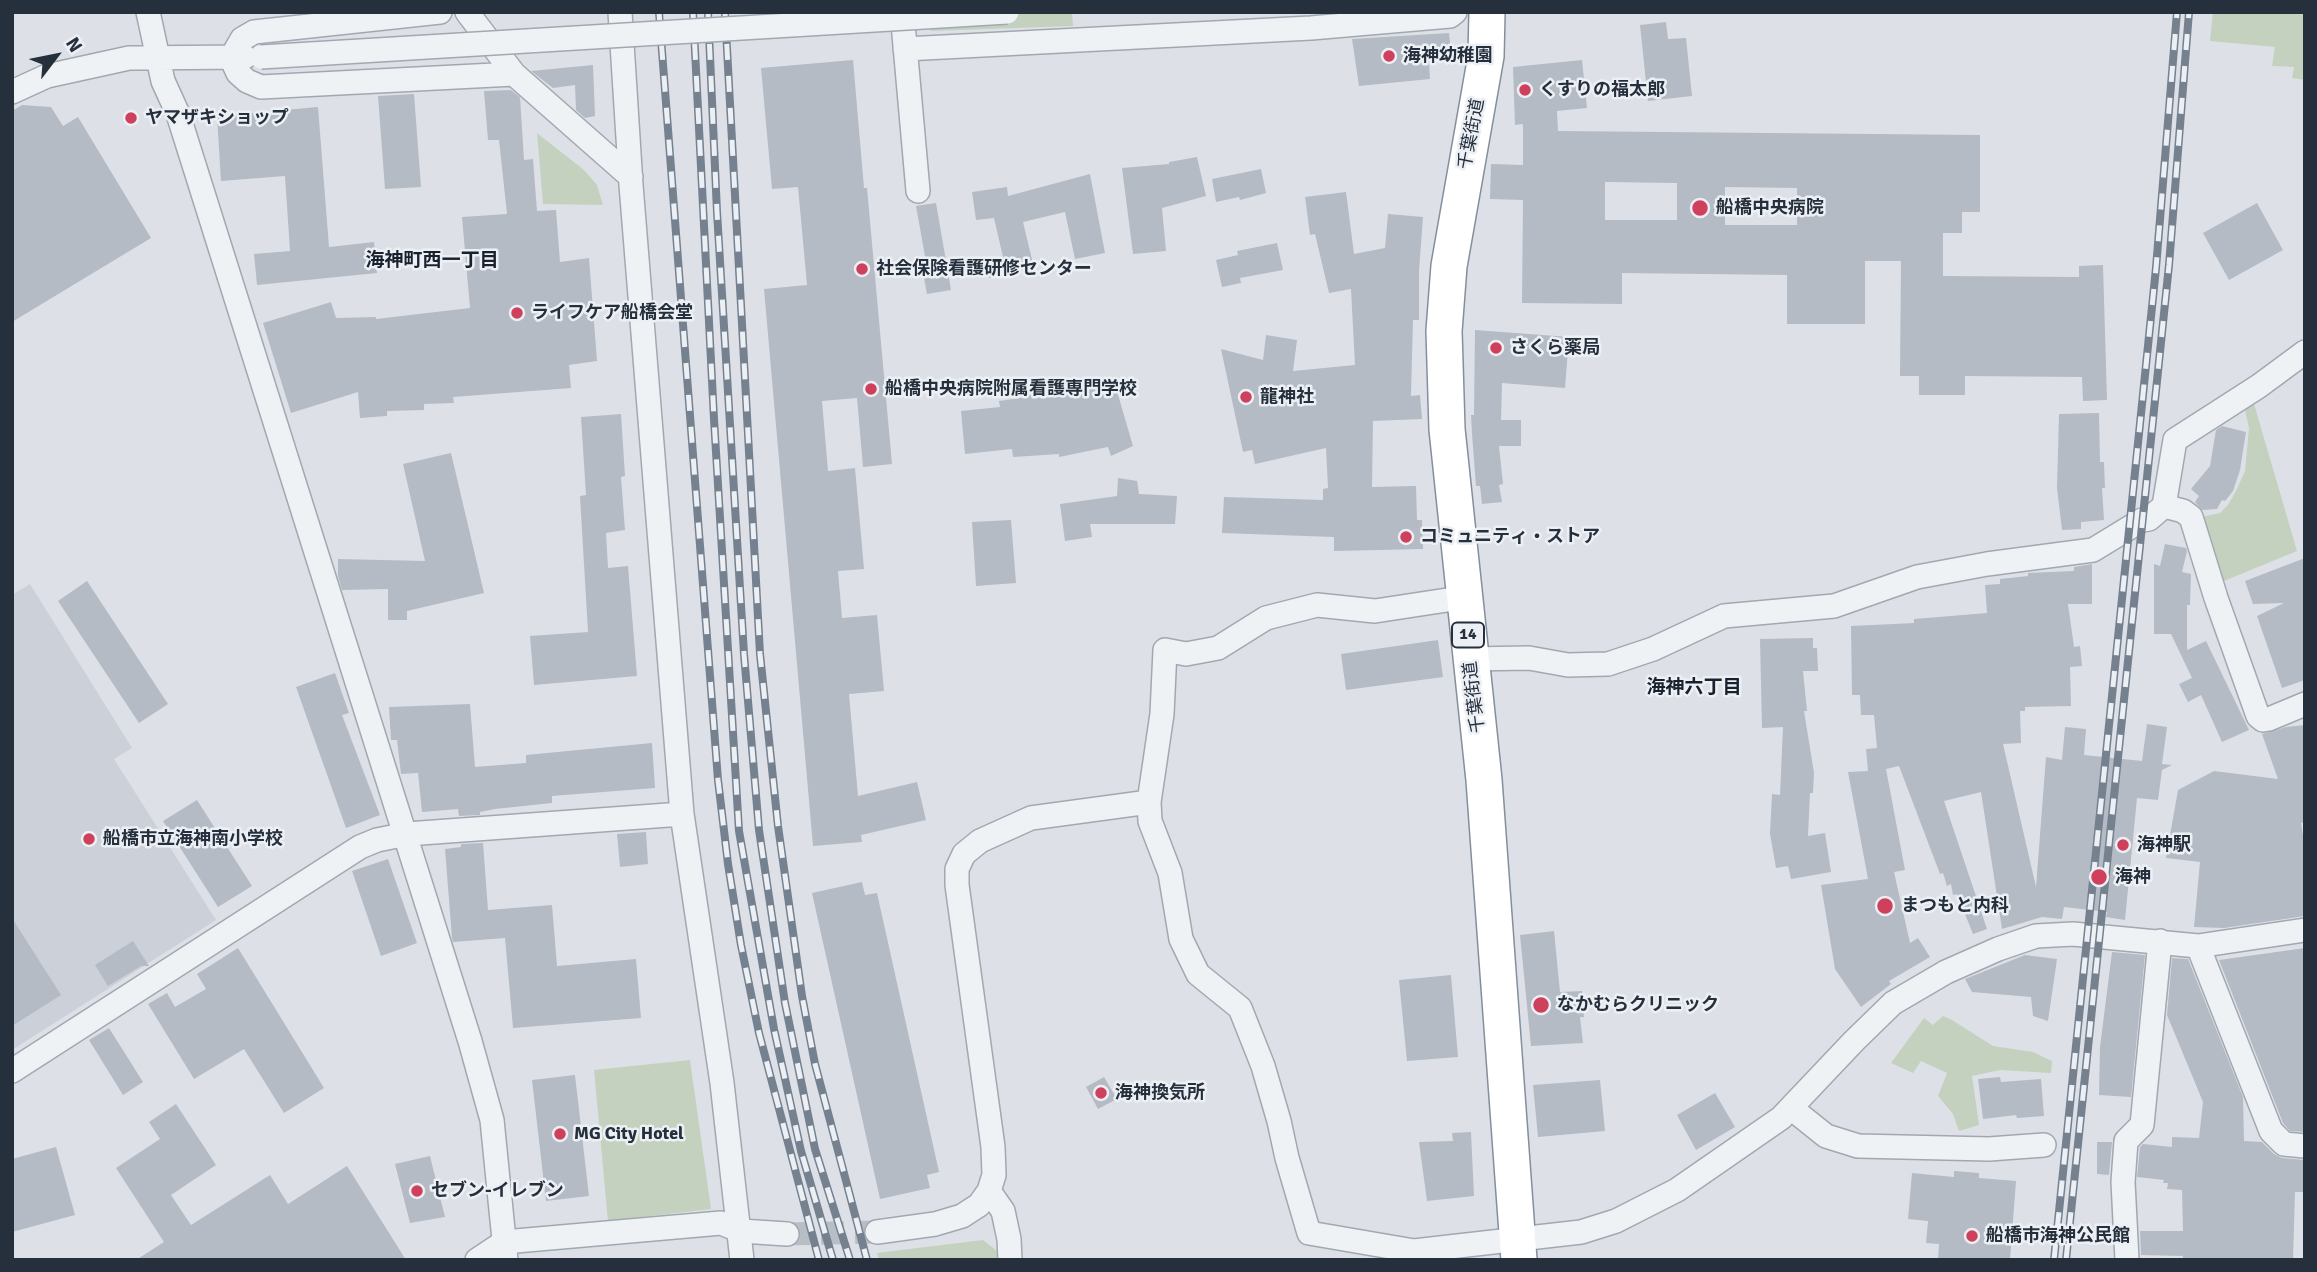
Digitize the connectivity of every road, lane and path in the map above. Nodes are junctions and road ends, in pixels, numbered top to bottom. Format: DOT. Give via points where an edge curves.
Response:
graph roads {
  1 [pos="148,12"];
  2 [pos="440,12"];
  3 [pos="467,12"];
  4 [pos="620,12"];
  5 [pos="902,12"];
  6 [pos="1007,12"];
  7 [pos="1455,12"];
  8 [pos="1487,12"];
  9 [pos="905,50"];
  10 [pos="157,57"];
  11 [pos="231,58"];
  12 [pos="514,74"];
  13 [pos="15,86"];
  14 [pos="631,177"];
  15 [pos="918,191"];
  16 [pos="2305,352"];
  17 [pos="2164,506"];
  18 [pos="1465,600"];
  19 [pos="1471,659"];
  20 [pos="2305,704"];
  21 [pos="1149,802"];
  22 [pos="682,814"];
  23 [pos="407,834"];
  24 [pos="2305,930"];
  25 [pos="2160,941"];
  26 [pos="2198,946"];
  27 [pos="12,1070"];
  28 [pos="1791,1108"];
  29 [pos="2044,1145"];
  30 [pos="2305,1146"];
  31 [pos="989,1191"];
  32 [pos="741,1231"];
  33 [pos="877,1233"];
  34 [pos="787,1234"];
  35 [pos="1518,1250"];
  36 [pos="505,1251"];
  37 [pos="477,1260"];
  38 [pos="742,1260"];
  39 [pos="1010,1260"];
  40 [pos="2127,1260"];
  1 -- 10 [label="street"];
  2 -- 11 [label="street" via="254,32 242,39"];
  3 -- 12 [label="street"];
  4 -- 14 [label="street"];
  5 -- 9 [label="street"];
  6 -- 11 [label="street, bridge"];
  7 -- 9 [label="street" via="1311,28"];
  8 -- 18 [label="highway, 千葉街道 / 14" via="1486,55 1455,228 1444,331 1447,429"];
  9 -- 15 [label="street"];
  10 -- 11 [label="street"];
  10 -- 13 [label="street" via="97,64"];
  10 -- 23 [label="street"];
  11 -- 12 [label="street" via="238,73 261,87"];
  12 -- 14 [label="street"];
  14 -- 22 [label="street"];
  16 -- 17 [label="street" via="2175,440"];
  17 -- 19 [label="street" via="2093,550 1917,577 1834,606 1724,616 1608,664"];
  17 -- 20 [label="street" via="2191,517 2258,716 2269,719"];
  18 -- 19 [label="highway, 千葉街道 / 14"];
  18 -- 21 [label="street" via="1375,611 1317,605 1266,618 1218,648 1186,654 1165,650 1162,714"];
  19 -- 35 [label="highway, 千葉街道 / 14"];
  21 -- 31 [label="street" via="1031,818 980,841 964,854 957,869 993,1147 994,1175"];
  21 -- 35 [label="street" via="1150,821 1170,873 1181,939 1198,974 1240,1008 1263,1066 1310,1233 1414,1251"];
  22 -- 23 [label="street"];
  22 -- 32 [label="street"];
  23 -- 27 [label="street" via="360,848"];
  23 -- 36 [label="street" via="492,1120"];
  24 -- 26 [label="street"];
  25 -- 26 [label="street"];
  25 -- 28 [label="street" via="2036,936 1946,972 1893,1003"];
  25 -- 40 [label="street" via="2142,1125 2126,1141"];
  26 -- 30 [label="street" via="2271,1131 2284,1144"];
  28 -- 29 [label="street" via="1826,1136 1858,1146 1989,1149"];
  28 -- 35 [label="street" via="1677,1190 1615,1221"];
  31 -- 33 [label="street" via="962,1216"];
  31 -- 39 [label="street" via="1003,1211"];
  32 -- 34 [label="street"];
  32 -- 36 [label="street" via="721,1223"];
  32 -- 38 [label="street"];
  36 -- 37 [label="street"];
}
